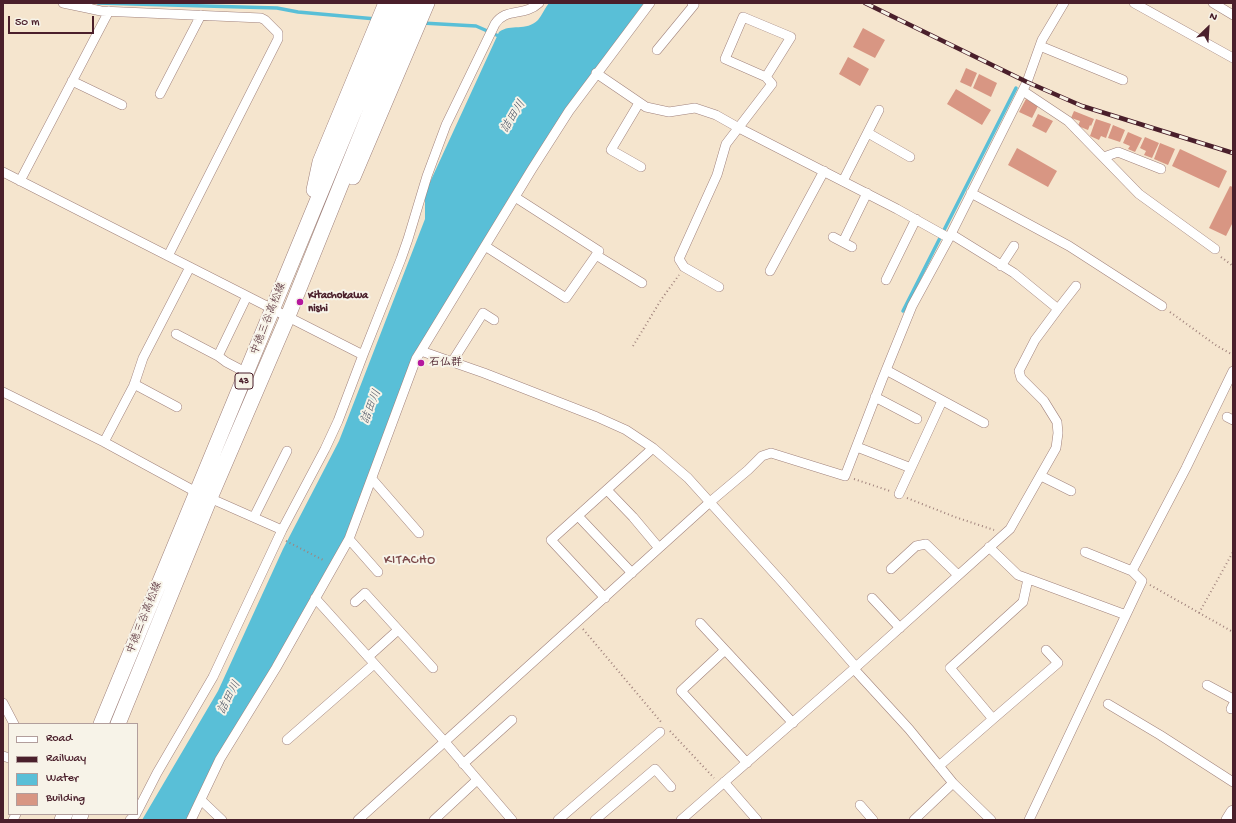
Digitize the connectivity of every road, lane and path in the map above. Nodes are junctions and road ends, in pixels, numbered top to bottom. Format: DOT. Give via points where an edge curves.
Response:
graph roads {
  1 [pos="63,3"];
  2 [pos="386,3"];
  3 [pos="399,3"];
  4 [pos="414,3"];
  5 [pos="426,3"];
  6 [pos="539,3"];
  7 [pos="650,3"];
  8 [pos="692,3"];
  9 [pos="1064,3"];
  10 [pos="1134,3"];
  11 [pos="1213,3"];
  12 [pos="88,6"];
  13 [pos="109,11"];
  14 [pos="201,15"];
  15 [pos="1233,15"];
  16 [pos="392,38"];
  17 [pos="1040,46"];
  18 [pos="657,50"];
  19 [pos="1233,58"];
  20 [pos="596,73"];
  21 [pos="766,77"];
  22 [pos="1123,80"];
  23 [pos="72,81"];
  24 [pos="1023,91"];
  25 [pos="160,94"];
  26 [pos="639,103"];
  27 [pos="122,105"];
  28 [pos="879,110"];
  29 [pos="739,128"];
  30 [pos="868,132"];
  31 [pos="910,157"];
  32 [pos="1104,158"];
  33 [pos="641,167"];
  34 [pos="1161,169"];
  35 [pos="3,172"];
  36 [pos="824,172"];
  37 [pos="20,181"];
  38 [pos="843,181"];
  39 [pos="867,193"];
  40 [pos="971,193"];
  41 [pos="515,197"];
  42 [pos="916,219"];
  43 [pos="325,222"];
  44 [pos="306,226"];
  45 [pos="950,236"];
  46 [pos="833,237"];
  47 [pos="843,242"];
  48 [pos="485,246"];
  49 [pos="852,246"];
  50 [pos="1014,246"];
  51 [pos="1215,249"];
  52 [pos="596,255"];
  53 [pos="168,256"];
  54 [pos="1002,266"];
  55 [pos="1233,266"];
  56 [pos="190,267"];
  57 [pos="684,267"];
  58 [pos="770,271"];
  59 [pos="886,280"];
  60 [pos="642,283"];
  61 [pos="1076,286"];
  62 [pos="719,287"];
  63 [pos="247,296"];
  64 [pos="1162,306"];
  65 [pos="274,309"];
  66 [pos="1058,309"];
  67 [pos="288,316"];
  68 [pos="494,320"];
  69 [pos="176,334"];
  70 [pos="633,346"];
  71 [pos="421,351"];
  72 [pos="362,355"];
  73 [pos="1233,355"];
  74 [pos="218,356"];
  75 [pos="452,362"];
  76 [pos="886,370"];
  77 [pos="1233,371"];
  78 [pos="247,373"];
  79 [pos="134,384"];
  80 [pos="3,392"];
  81 [pos="875,397"];
  82 [pos="942,401"];
  83 [pos="177,407"];
  84 [pos="917,419"];
  85 [pos="984,423"];
  86 [pos="104,442"];
  87 [pos="856,447"];
  88 [pos="654,448"];
  89 [pos="287,451"];
  90 [pos="910,468"];
  91 [pos="845,476"];
  92 [pos="1041,476"];
  93 [pos="372,479"];
  94 [pos="607,490"];
  95 [pos="1071,491"];
  96 [pos="899,494"];
  97 [pos="203,495"];
  98 [pos="710,502"];
  99 [pos="578,516"];
  100 [pos="254,517"];
  101 [pos="282,530"];
  102 [pos="419,532"];
  103 [pos="1004,534"];
  104 [pos="349,539"];
  105 [pos="285,541"];
  106 [pos="989,547"];
  107 [pos="660,548"];
  108 [pos="1085,552"];
  109 [pos="1233,552"];
  110 [pos="330,564"];
  111 [pos="891,569"];
  112 [pos="1132,571"];
  113 [pos="378,572"];
  114 [pos="632,573"];
  115 [pos="958,575"];
  116 [pos="1028,579"];
  117 [pos="1142,581"];
  118 [pos="314,598"];
  119 [pos="605,598"];
  120 [pos="872,598"];
  121 [pos="355,602"];
  122 [pos="1199,613"];
  123 [pos="1126,615"];
  124 [pos="578,622"];
  125 [pos="700,623"];
  126 [pos="900,628"];
  127 [pos="398,630"];
  128 [pos="1233,632"];
  129 [pos="725,650"];
  130 [pos="1046,650"];
  131 [pos="371,660"];
  132 [pos="433,668"];
  133 [pos="855,668"];
  134 [pos="1207,685"];
  135 [pos="1233,700"];
  136 [pos="3,703"];
  137 [pos="1108,704"];
  138 [pos="993,719"];
  139 [pos="512,720"];
  140 [pos="13,723"];
  141 [pos="102,723"];
  142 [pos="118,723"];
  143 [pos="792,723"];
  144 [pos="664,728"];
  145 [pos="287,740"];
  146 [pos="444,742"];
  147 [pos="747,762"];
  148 [pos="463,764"];
  149 [pos="939,766"];
  150 [pos="477,780"];
  151 [pos="1233,782"];
  152 [pos="953,783"];
  153 [pos="722,784"];
  154 [pos="670,787"];
  155 [pos="201,800"];
  156 [pos="860,805"];
  157 [pos="138,809"];
  158 [pos="1233,812"];
  159 [pos="600,819"];
  160 [pos="1032,819"];
  161 [pos="191,820"];
  162 [pos="222,820"];
  163 [pos="358,820"];
  164 [pos="434,820"];
  165 [pos="512,820"];
  166 [pos="558,820"];
  167 [pos="681,820"];
  168 [pos="758,820"];
  169 [pos="873,820"];
  170 [pos="914,820"];
  171 [pos="991,820"];
  172 [pos="1228,820"];
  1 -- 12 [label="street"];
  2 -- 44 [label="main road" via="320,162"];
  3 -- 16 [label="main road, 中徳三谷高松線 / 43"];
  4 -- 16 [label="main road, 中徳三谷高松線 / 43"];
  5 -- 43 [label="main road" via="344,198"];
  6 -- 72 [label="street" via="533,9 524,12 505,14 495,24 446,126 427,176 404,253"];
  7 -- 20 [label="street"];
  8 -- 18 [label="street" via="694,5"];
  9 -- 17 [label="street"];
  10 -- 19 [label="street"];
  11 -- 15 [label="street"];
  12 -- 13 [label="street"];
  13 -- 14 [label="street"];
  13 -- 23 [label="street"];
  14 -- 25 [label="street"];
  14 -- 53 [label="street" via="261,18 278,33 278,39"];
  16 -- 43 [label="main road, 中徳三谷高松線 / 43"];
  16 -- 44 [label="main road, 中徳三谷高松線 / 43"];
  17 -- 22 [label="street"];
  17 -- 24 [label="street"];
  20 -- 26 [label="street"];
  20 -- 41 [label="street"];
  21 -- 21 [label="street" via="791,37 743,17 726,59"];
  21 -- 29 [label="street" via="772,84"];
  23 -- 27 [label="street"];
  23 -- 37 [label="street"];
  24 -- 32 [label="street" via="1068,121"];
  24 -- 40 [label="street"];
  26 -- 29 [label="street" via="669,112 695,108 716,115"];
  26 -- 33 [label="street" via="611,150"];
  28 -- 30 [label="street"];
  29 -- 36 [label="street"];
  29 -- 57 [label="street" via="726,144 717,175 679,259"];
  30 -- 31 [label="street"];
  30 -- 38 [label="street"];
  32 -- 34 [label="street" via="1118,152"];
  32 -- 51 [label="street" via="1139,194"];
  35 -- 37 [label="street"];
  36 -- 38 [label="street"];
  36 -- 58 [label="street"];
  37 -- 53 [label="street"];
  38 -- 39 [label="street"];
  39 -- 42 [label="street"];
  39 -- 47 [label="street"];
  40 -- 45 [label="street"];
  40 -- 64 [label="street" via="1069,246"];
  41 -- 48 [label="street"];
  41 -- 52 [label="street" via="599,251"];
  42 -- 45 [label="street"];
  42 -- 59 [label="street"];
  43 -- 67 [label="main road, 中徳三谷高松線 / 43"];
  44 -- 65 [label="main road, 中徳三谷高松線 / 43"];
  45 -- 54 [label="street"];
  45 -- 76 [label="street" via="912,306"];
  46 -- 47 [label="street"];
  47 -- 49 [label="street"];
  48 -- 52 [label="street" via="566,298"];
  48 -- 71 [label="street"];
  50 -- 54 [label="street"];
  51 -- 55 [label="path" via="1214,252"];
  52 -- 60 [label="street"];
  53 -- 56 [label="street"];
  54 -- 66 [label="street"];
  56 -- 63 [label="street"];
  56 -- 79 [label="street" via="143,358"];
  57 -- 62 [label="street"];
  57 -- 70 [label="path"];
  61 -- 66 [label="street"];
  63 -- 65 [label="street"];
  63 -- 74 [label="street"];
  64 -- 73 [label="path"];
  65 -- 67 [label="street"];
  65 -- 78 [label="main road, 中徳三谷高松線 / 43"];
  66 -- 92 [label="street" via="1035,340 1019,371 1021,378 1044,401 1057,422 1056,448"];
  67 -- 72 [label="street"];
  67 -- 97 [label="main road, 中徳三谷高松線 / 43"];
  68 -- 75 [label="street" via="479,311"];
  69 -- 74 [label="street"];
  71 -- 75 [label="street"];
  71 -- 93 [label="street"];
  72 -- 101 [label="street" via="331,434"];
  74 -- 78 [label="street"];
  75 -- 88 [label="street" via="597,417 626,430"];
  76 -- 81 [label="street"];
  76 -- 82 [label="street"];
  77 -- 112 [label="street"];
  78 -- 97 [label="main road, 中徳三谷高松線 / 43"];
  79 -- 83 [label="street"];
  79 -- 86 [label="street"];
  80 -- 86 [label="street"];
  81 -- 84 [label="street"];
  81 -- 87 [label="street"];
  82 -- 85 [label="street"];
  82 -- 90 [label="street"];
  86 -- 97 [label="street"];
  87 -- 90 [label="street"];
  87 -- 91 [label="street"];
  88 -- 94 [label="street"];
  88 -- 98 [label="street" via="688,478"];
  89 -- 100 [label="street"];
  90 -- 96 [label="street"];
  91 -- 96 [label="path"];
  91 -- 98 [label="street" via="771,452 762,456"];
  92 -- 95 [label="street"];
  92 -- 103 [label="street" via="1010,529"];
  93 -- 102 [label="street"];
  93 -- 104 [label="street"];
  94 -- 99 [label="street"];
  94 -- 107 [label="street"];
  96 -- 103 [label="path"];
  97 -- 100 [label="street"];
  97 -- 141 [label="main road, 中徳三谷高松線 / 43"];
  97 -- 142 [label="main road, 中徳三谷高松線 / 43"];
  98 -- 107 [label="street"];
  98 -- 133 [label="street"];
  99 -- 114 [label="street"];
  99 -- 119 [label="street" via="551,540"];
  100 -- 101 [label="street"];
  101 -- 157 [label="street" via="213,677"];
  103 -- 106 [label="street"];
  104 -- 113 [label="street"];
  104 -- 118 [label="street"];
  105 -- 110 [label="path"];
  106 -- 115 [label="street"];
  106 -- 116 [label="street" via="1018,575"];
  107 -- 114 [label="street"];
  108 -- 112 [label="street"];
  109 -- 122 [label="path"];
  111 -- 115 [label="street" via="916,546 926,544"];
  112 -- 117 [label="street"];
  114 -- 119 [label="street"];
  115 -- 126 [label="street"];
  116 -- 123 [label="street"];
  116 -- 138 [label="street" via="1023,602 950,668"];
  117 -- 122 [label="path"];
  117 -- 123 [label="street"];
  118 -- 131 [label="street"];
  118 -- 155 [label="street" via="276,668 220,759"];
  119 -- 124 [label="street"];
  120 -- 126 [label="street"];
  121 -- 127 [label="street" via="365,593"];
  122 -- 128 [label="path"];
  123 -- 160 [label="street"];
  124 -- 144 [label="path"];
  124 -- 146 [label="street"];
  125 -- 129 [label="street"];
  126 -- 133 [label="street"];
  127 -- 131 [label="street"];
  127 -- 132 [label="street"];
  129 -- 143 [label="street"];
  129 -- 147 [label="street" via="681,691"];
  130 -- 138 [label="street" via="1058,663"];
  131 -- 145 [label="street"];
  131 -- 146 [label="street"];
  133 -- 143 [label="street"];
  133 -- 149 [label="street"];
  134 -- 135 [label="street"];
  136 -- 140 [label="street"];
  137 -- 151 [label="street"];
  138 -- 149 [label="street"];
  139 -- 148 [label="street"];
  143 -- 147 [label="street"];
  144 -- 153 [label="path"];
  144 -- 166 [label="street"];
  146 -- 148 [label="street"];
  146 -- 163 [label="street"];
  147 -- 153 [label="street"];
  148 -- 150 [label="street"];
  149 -- 152 [label="street"];
  150 -- 164 [label="street"];
  150 -- 165 [label="street"];
  152 -- 170 [label="street"];
  152 -- 171 [label="street"];
  153 -- 167 [label="street"];
  153 -- 168 [label="street"];
  154 -- 159 [label="street" via="655,769"];
  155 -- 161 [label="street"];
  155 -- 162 [label="street"];
  156 -- 169 [label="street"];
  158 -- 172 [label="street"];
}
